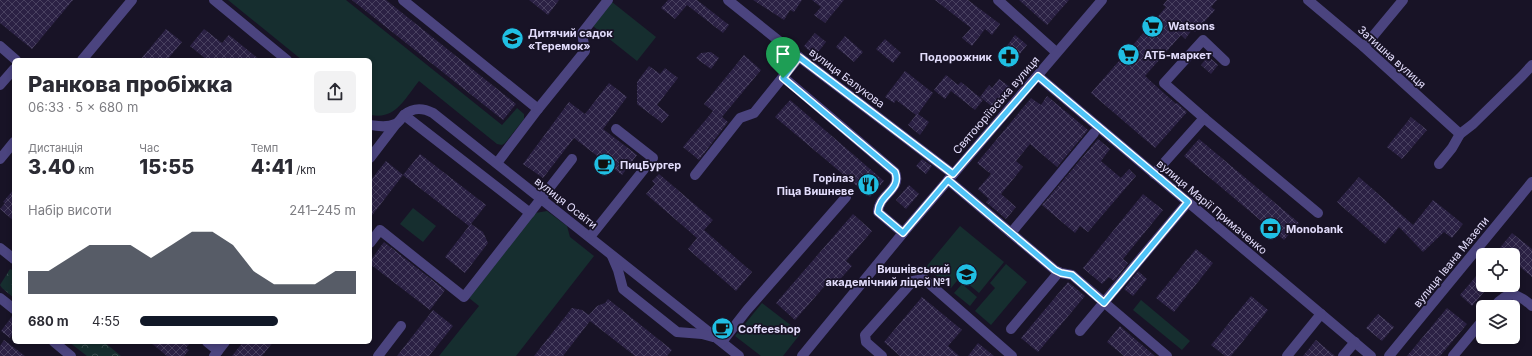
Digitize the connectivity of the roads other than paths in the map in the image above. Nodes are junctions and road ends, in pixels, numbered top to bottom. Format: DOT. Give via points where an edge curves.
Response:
graph roads {
  1 [pos="132,0"];
  2 [pos="214,0"];
  3 [pos="403,0"];
  4 [pos="608,0"];
  5 [pos="728,0"];
  6 [pos="998,0"];
  7 [pos="1102,0"];
  8 [pos="1308,0"];
  9 [pos="1403,0"];
  10 [pos="0,46"];
  11 [pos="1364,47"];
  12 [pos="1056,52"];
  13 [pos="799,57"];
  14 [pos="14,58"];
  15 [pos="84,58"];
  16 [pos="286,58"];
  17 [pos="1225,61"];
  18 [pos="1532,65"];
  19 [pos="12,71"];
  20 [pos="1038,76"];
  21 [pos="783,78"];
  22 [pos="0,85"];
  23 [pos="538,109"];
  24 [pos="404,115"];
  25 [pos="1204,118"];
  26 [pos="396,124"];
  27 [pos="372,125"];
  28 [pos="616,129"];
  29 [pos="1094,134"];
  30 [pos="1460,134"];
  31 [pos="12,144"];
  32 [pos="372,155"];
  33 [pos="0,159"];
  34 [pos="572,159"];
  35 [pos="497,163"];
  36 [pos="1438,164"];
  37 [pos="1154,174"];
  38 [pos="695,175"];
  39 [pos="950,177"];
  40 [pos="1532,182"];
  41 [pos="846,197"];
  42 [pos="542,199"];
  43 [pos="1188,202"];
  44 [pos="530,213"];
  45 [pos="1318,213"];
  46 [pos="903,233"];
  47 [pos="1011,233"];
  48 [pos="590,237"];
  49 [pos="372,240"];
  50 [pos="0,248"];
  51 [pos="611,254"];
  52 [pos="12,257"];
  53 [pos="1060,272"];
  54 [pos="0,298"];
  55 [pos="1500,300"];
  56 [pos="1104,303"];
  57 [pos="1532,306"];
  58 [pos="12,307"];
  59 [pos="1322,314"];
  60 [pos="401,326"];
  61 [pos="1476,328"];
  62 [pos="1011,329"];
  63 [pos="1080,331"];
  64 [pos="719,340"];
  65 [pos="1355,342"];
  66 [pos="56,344"];
  67 [pos="209,344"];
  68 [pos="223,344"];
  69 [pos="216,353"];
  70 [pos="71,356"];
  71 [pos="378,356"];
  72 [pos="739,356"];
  73 [pos="802,356"];
  74 [pos="882,356"];
  75 [pos="1012,356"];
  76 [pos="1167,356"];
  77 [pos="1287,356"];
  78 [pos="1343,356"];
  79 [pos="1371,356"];
  80 [pos="1388,356"];
  81 [pos="1453,356"];
  1 -- 15 [label="street"];
  2 -- 16 [label="street"];
  3 -- 23 [label="street"];
  4 -- 23 [label="street" via="582,33 585,51"];
  5 -- 13 [label="street, вулиця Балукова"];
  6 -- 12 [label="street"];
  7 -- 12 [label="street, Святоюріївська вулиця"];
  8 -- 11 [label="street, Затишна вулиця"];
  9 -- 11 [label="street"];
  10 -- 14 [label="street"];
  11 -- 30 [label="street, Затишна вулиця"];
  12 -- 20 [label="street, Святоюріївська вулиця"];
  13 -- 21 [label="street"];
  13 -- 39 [label="street, вулиця Балукова"];
  17 -- 25 [label="street" via="1203,40 1164,83"];
  18 -- 30 [label="street"];
  19 -- 22 [label="street"];
  20 -- 37 [label="street, вулиця Марії Примаченко"];
  20 -- 39 [label="street, Святоюріївська вулиця"];
  21 -- 38 [label="street" via="754,113 740,118"];
  21 -- 46 [label="street" via="895,172 896,185 878,205 878,212"];
  23 -- 35 [label="street"];
  24 -- 26 [label="street, вулиця Освіти"];
  24 -- 35 [label="street, вулиця Освіти" via="416,108 434,113"];
  24 -- 44 [label="street"];
  25 -- 37 [label="street"];
  25 -- 45 [label="street"];
  26 -- 27 [label="street" via="383,127"];
  26 -- 32 [label="street, вулиця Освіти"];
  28 -- 48 [label="street" via="653,158"];
  29 -- 47 [label="street"];
  30 -- 36 [label="street"];
  31 -- 33 [label="street"];
  34 -- 42 [label="street"];
  35 -- 42 [label="street, вулиця Освіти"];
  37 -- 43 [label="street, вулиця Марії Примаченко"];
  39 -- 46 [label="street, Святоюріївська вулиця"];
  39 -- 47 [label="street, вулиця Балукова"];
  40 -- 80 [label="street, вулиця Івана Мазепи"];
  41 -- 64 [label="street"];
  42 -- 44 [label="street"];
  42 -- 48 [label="street, вулиця Освіти"];
  43 -- 56 [label="street"];
  43 -- 59 [label="street, вулиця Марії Примаченко"];
  44 -- 49 [label="street" via="464,297 380,230"];
  46 -- 73 [label="street, Святоюріївська вулиця"];
  47 -- 53 [label="street, вулиця Балукова"];
  48 -- 51 [label="street, вулиця Освіти"];
  50 -- 52 [label="street"];
  51 -- 64 [label="street, вулиця Освіти"];
  51 -- 64 [label="street" via="623,289 677,332 702,334"];
  53 -- 56 [label="street, вулиця Балукова" via="1072,275"];
  53 -- 62 [label="street"];
  54 -- 58 [label="street"];
  55 -- 57 [label="street" via="1510,294 1521,296"];
  56 -- 63 [label="street"];
  56 -- 76 [label="street, вулиця Балукова"];
  59 -- 65 [label="street, вулиця Марії Примаченко"];
  59 -- 77 [label="street"];
  60 -- 71 [label="street"];
  61 -- 81 [label="street"];
  64 -- 72 [label="street, вулиця Освіти"];
  65 -- 78 [label="street"];
  65 -- 79 [label="street, вулиця Марії Примаченко"];
  66 -- 70 [label="street"];
  67 -- 69 [label="street"];
  68 -- 69 [label="street"];
  74 -- 75 [label="street" via="866,342 866,335 913,281 924,279"];
}
